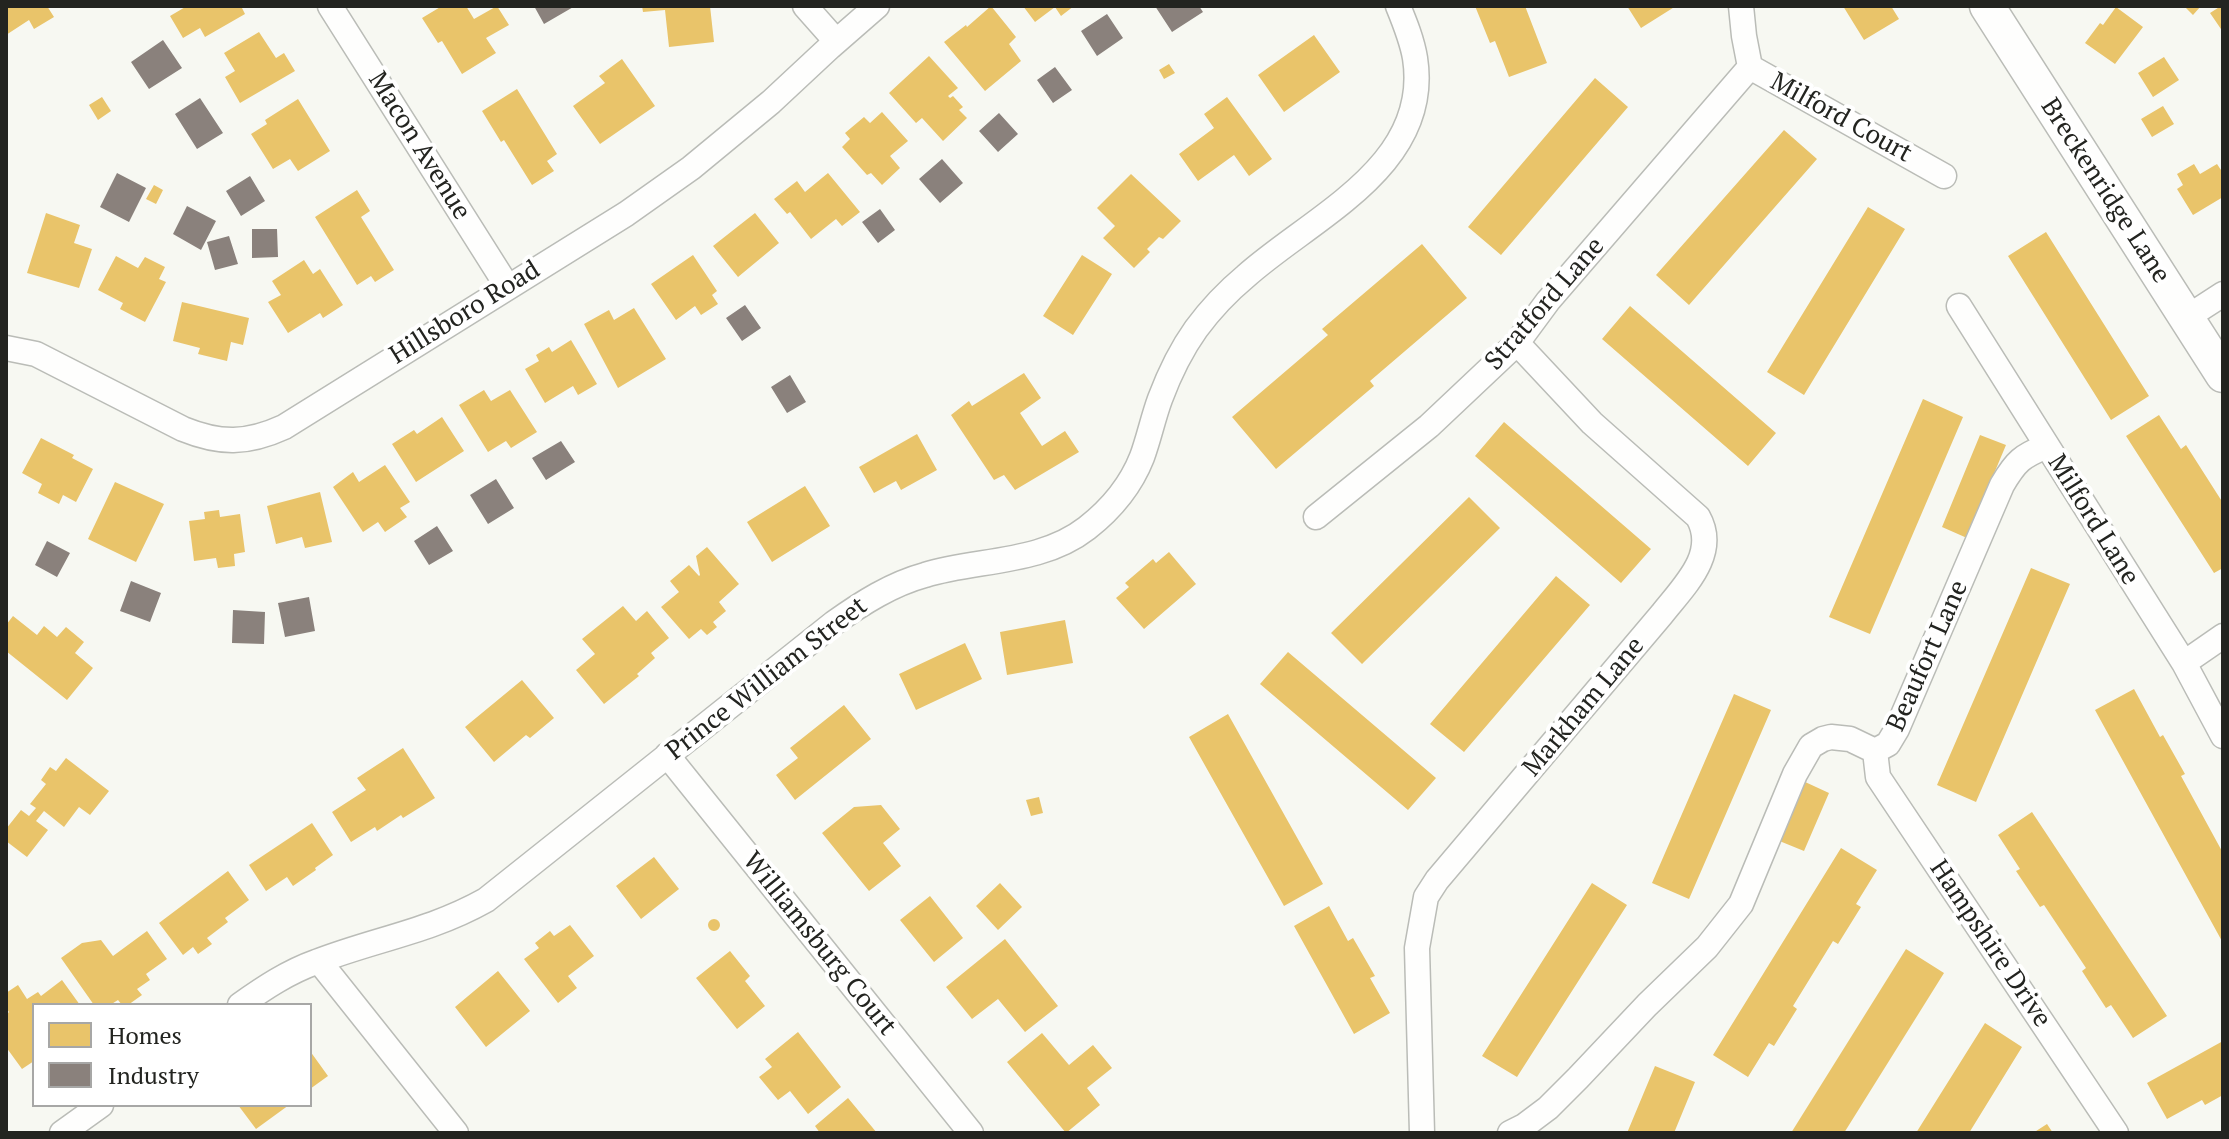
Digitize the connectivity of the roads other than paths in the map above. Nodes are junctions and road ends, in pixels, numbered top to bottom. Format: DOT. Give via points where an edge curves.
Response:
graph roads {
  1 [pos="330,6"];
  2 [pos="805,6"];
  3 [pos="877,6"];
  4 [pos="1398,6"];
  5 [pos="1741,6"];
  6 [pos="1987,6"];
  7 [pos="836,41"];
  8 [pos="1750,67"];
  9 [pos="1944,176"];
  10 [pos="507,286"];
  11 [pos="2223,294"];
  12 [pos="1959,306"];
  13 [pos="2186,318"];
  14 [pos="1517,343"];
  15 [pos="6,348"];
  16 [pos="2223,375"];
  17 [pos="2047,446"];
  18 [pos="1316,517"];
  19 [pos="2223,636"];
  20 [pos="2184,663"];
  21 [pos="2223,736"];
  22 [pos="1875,751"];
  23 [pos="667,755"];
  24 [pos="319,961"];
  25 [pos="243,1003"];
  26 [pos="98,1107"];
  27 [pos="62,1133"];
  28 [pos="456,1133"];
  29 [pos="971,1133"];
  30 [pos="1422,1133"];
  31 [pos="1510,1133"];
  32 [pos="2116,1133"];
  1 -- 10 [label="street, Macon Avenue"];
  2 -- 7 [label="street"];
  3 -- 7 [label="street, Hillsboro Road"];
  4 -- 23 [label="street, Prince William Street" via="1411,37 1417,74 1413,107 1401,138 1356,192 1246,276 1201,324 1173,367 1141,458 1108,509 1065,542 1043,551 924,575 867,599"];
  5 -- 8 [label="street, Milford Court"];
  6 -- 13 [label="main road, Breckenridge Lane"];
  7 -- 10 [label="street, Hillsboro Road" via="691,168"];
  8 -- 9 [label="street, Milford Court"];
  8 -- 14 [label="street, Stratford Lane"];
  10 -- 15 [label="street, Hillsboro Road" via="284,427 234,441 183,429 36,354"];
  11 -- 13 [label="street"];
  12 -- 17 [label="street, Milford Lane"];
  13 -- 16 [label="main road, Breckenridge Lane"];
  14 -- 18 [label="street, Stratford Lane" via="1429,426"];
  14 -- 30 [label="street, Markham Lane" via="1592,423 1698,517 1704,527 1703,556 1662,614 1426,897 1417,948"];
  17 -- 20 [label="street, Milford Lane"];
  17 -- 22 [label="street, Beaufort Lane" via="2024,456 2002,485 1897,729 1888,744"];
  19 -- 20 [label="street"];
  20 -- 21 [label="street, Milford Lane"];
  22 -- 31 [label="street, Beaufort Lane" via="1831,737 1811,746 1741,904 1707,947 1548,1108"];
  22 -- 32 [label="street, Hampshire Drive" via="1878,777"];
  23 -- 24 [label="street, Prince William Street" via="486,900 422,930"];
  23 -- 29 [label="street, Williamsburg Court"];
  24 -- 25 [label="street, Prince William Street"];
  24 -- 28 [label="street"];
  26 -- 27 [label="street"];
}
